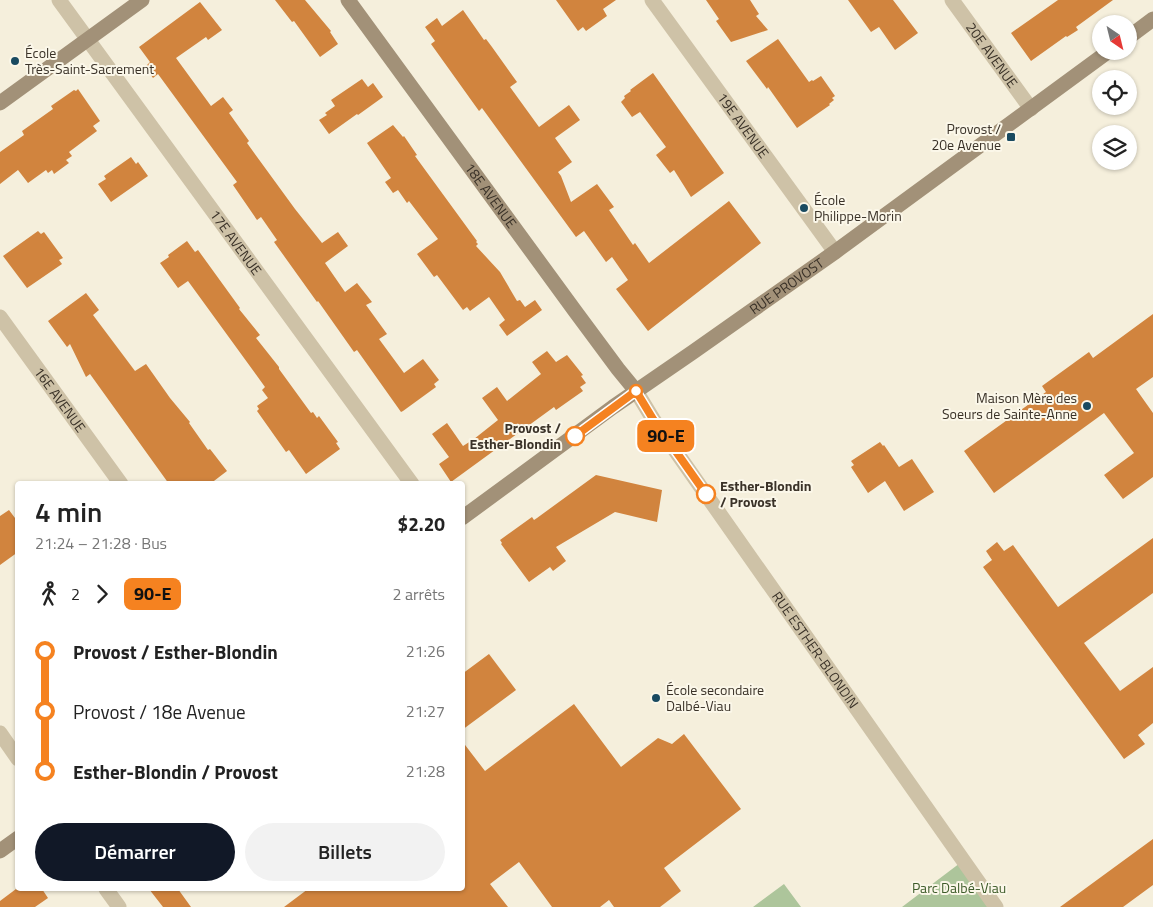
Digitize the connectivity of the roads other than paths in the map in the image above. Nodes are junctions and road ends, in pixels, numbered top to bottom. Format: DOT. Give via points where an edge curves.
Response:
graph roads {
  1 [pos="59,0"];
  2 [pos="142,0"];
  3 [pos="348,0"];
  4 [pos="652,0"];
  5 [pos="952,0"];
  6 [pos="1153,20"];
  7 [pos="1138,31"];
  8 [pos="88,40"];
  9 [pos="1098,60"];
  10 [pos="0,103"];
  11 [pos="1031,109"];
  12 [pos="835,252"];
  13 [pos="0,317"];
  14 [pos="636,391"];
  15 [pos="119,481"];
  16 [pos="410,481"];
  17 [pos="465,516"];
  18 [pos="0,733"];
  19 [pos="15,756"];
  20 [pos="15,840"];
  21 [pos="0,850"];
  22 [pos="107,891"];
  23 [pos="119,907"];
  24 [pos="996,907"];
  1 -- 8 [label="street, 17E AVENUE"];
  2 -- 8 [label="street"];
  3 -- 14 [label="street, 18E AVENUE"];
  4 -- 12 [label="street, 19E AVENUE"];
  5 -- 11 [label="street, 20E AVENUE"];
  6 -- 7 [label="street"];
  8 -- 10 [label="street"];
  8 -- 16 [label="street, 17E AVENUE"];
  9 -- 11 [label="street, RUE PROVOST"];
  11 -- 12 [label="street, RUE PROVOST"];
  12 -- 14 [label="street, RUE PROVOST"];
  13 -- 15 [label="street, 16E AVENUE"];
  14 -- 17 [label="street, RUE PROVOST"];
  14 -- 24 [label="street, RUE ESTHER-BLONDIN"];
  18 -- 19 [label="street"];
  20 -- 21 [label="street"];
  22 -- 23 [label="street"];
}
